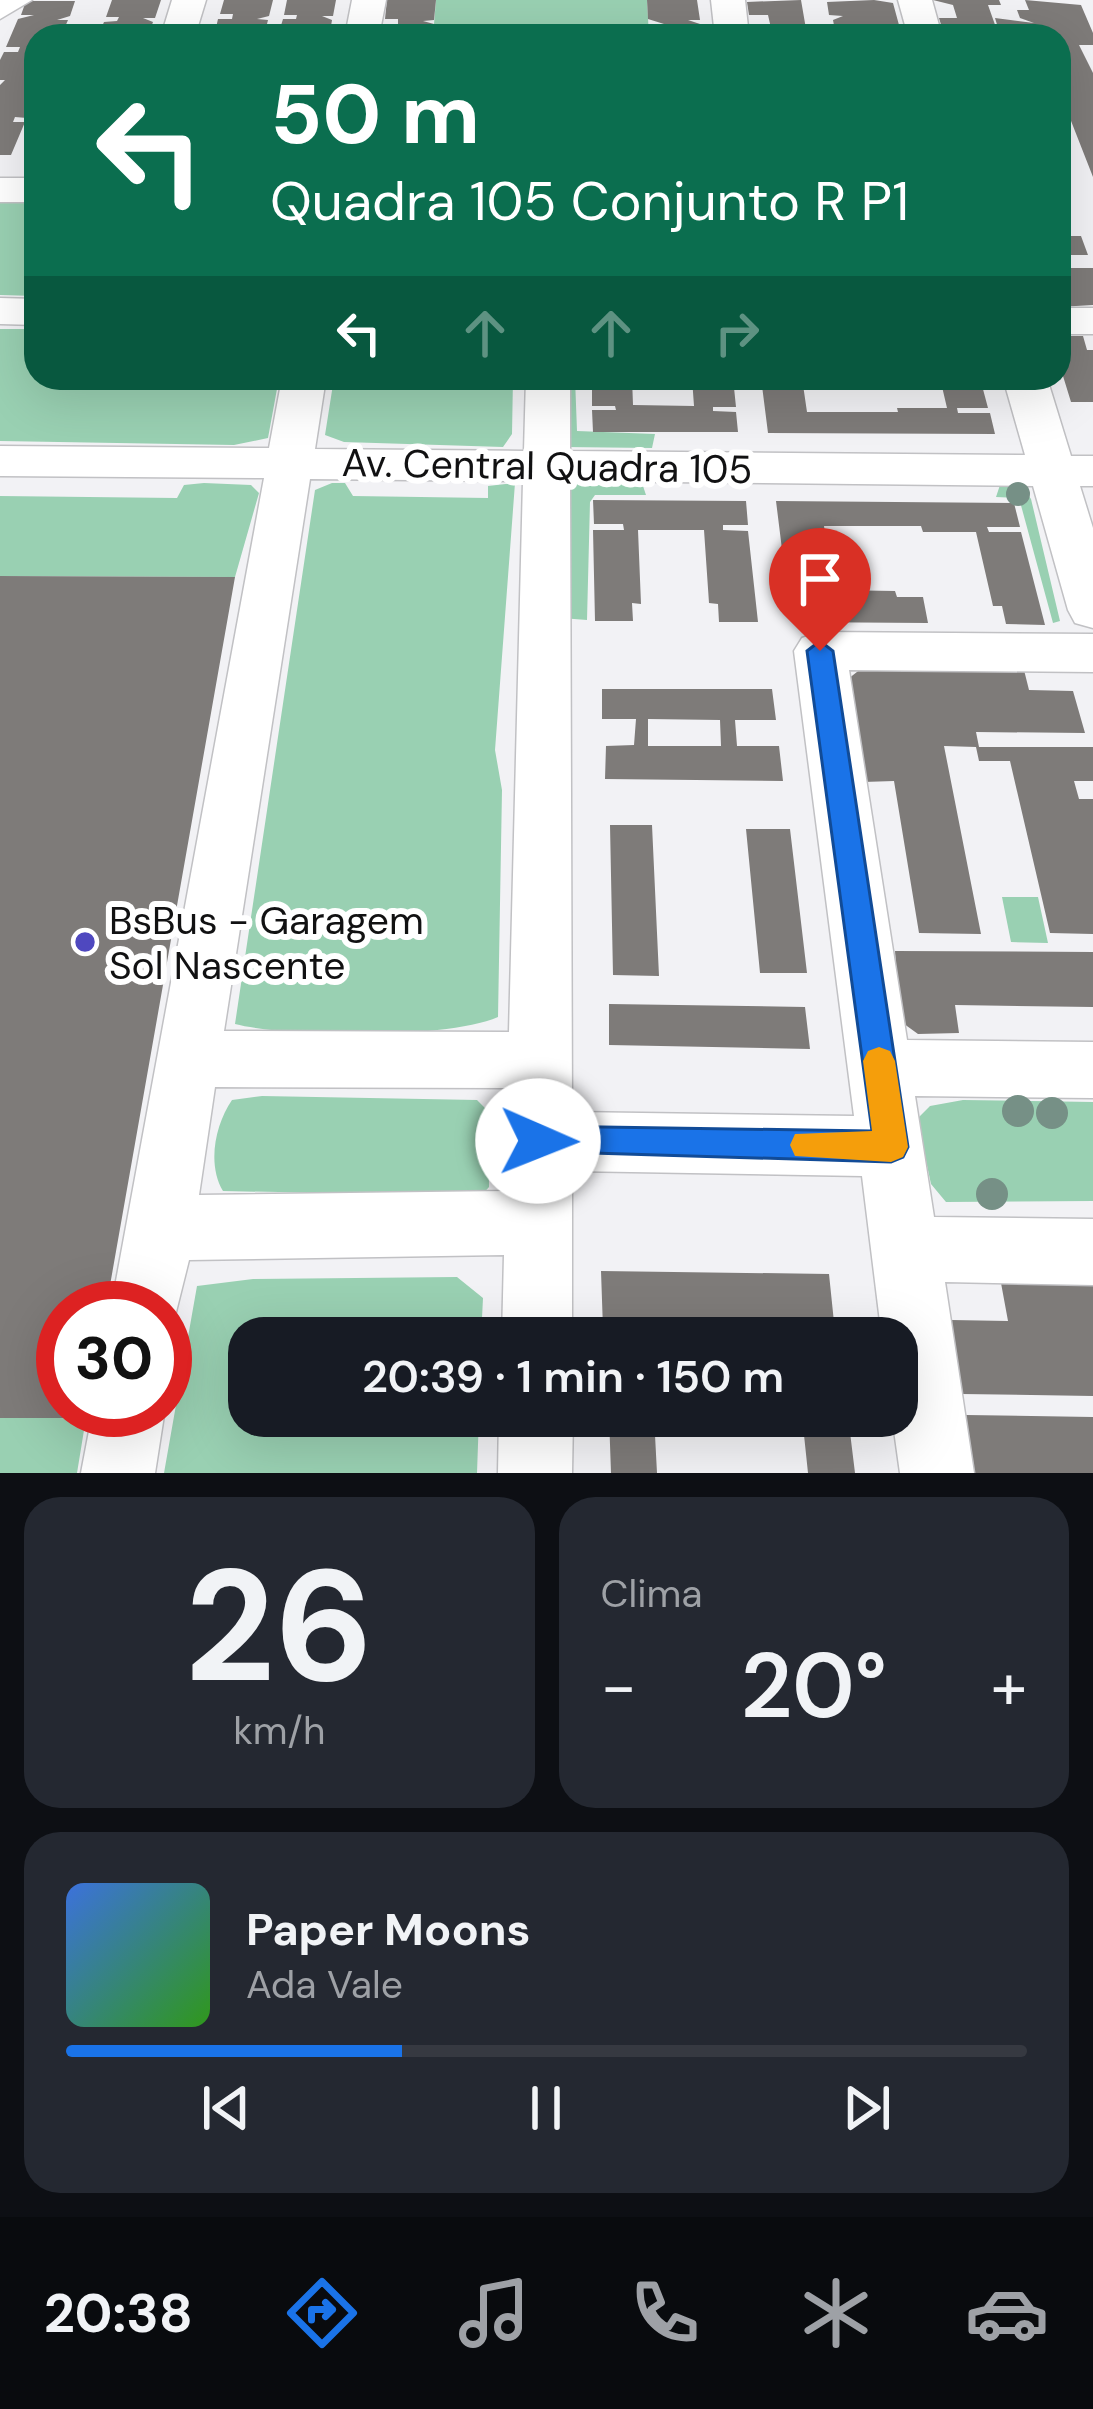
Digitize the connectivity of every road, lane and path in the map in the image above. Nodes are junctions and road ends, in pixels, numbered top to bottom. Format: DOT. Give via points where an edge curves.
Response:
graph roads {
  1 [pos="15,0"];
  2 [pos="0,9"];
  3 [pos="302,390"];
  4 [pos="548,390"];
  5 [pos="1031,390"];
  6 [pos="0,461"];
  7 [pos="290,464"];
  8 [pos="547,466"];
  9 [pos="1072,471"];
  10 [pos="1093,610"];
  11 [pos="1093,653"];
  12 [pos="189,1059"];
  13 [pos="540,1060"];
  14 [pos="880,1068"];
  15 [pos="1093,1070"];
  16 [pos="538,1141"];
  17 [pos="891,1147"];
  18 [pos="538,1222"];
  19 [pos="160,1228"];
  20 [pos="906,1250"];
  21 [pos="1093,1252"];
  22 [pos="151,1281"];
  23 [pos="537,1317"];
  24 [pos="124,1437"];
  25 [pos="536,1437"];
  26 [pos="118,1473"];
  27 [pos="535,1473"];
  28 [pos="937,1473"];
  1 -- 2 [label="street"];
  3 -- 7 [label="street"];
  4 -- 8 [label="street"];
  5 -- 9 [label="street"];
  6 -- 7 [label="street, Av. Central Quadra 105"];
  7 -- 8 [label="street, Av. Central Quadra 105"];
  7 -- 12 [label="street"];
  8 -- 9 [label="street, Av. Central Quadra 105"];
  8 -- 13 [label="street"];
  9 -- 10 [label="street"];
  11 -- 14 [label="street" via="820,651"];
  12 -- 13 [label="street"];
  12 -- 19 [label="street"];
  13 -- 16 [label="street"];
  14 -- 15 [label="street"];
  14 -- 17 [label="street"];
  16 -- 17 [label="street"];
  16 -- 18 [label="street"];
  17 -- 20 [label="street"];
  18 -- 19 [label="street"];
  18 -- 23 [label="street"];
  19 -- 22 [label="street"];
  20 -- 21 [label="street"];
  20 -- 28 [label="street"];
  24 -- 26 [label="street"];
  25 -- 27 [label="street"];
}
